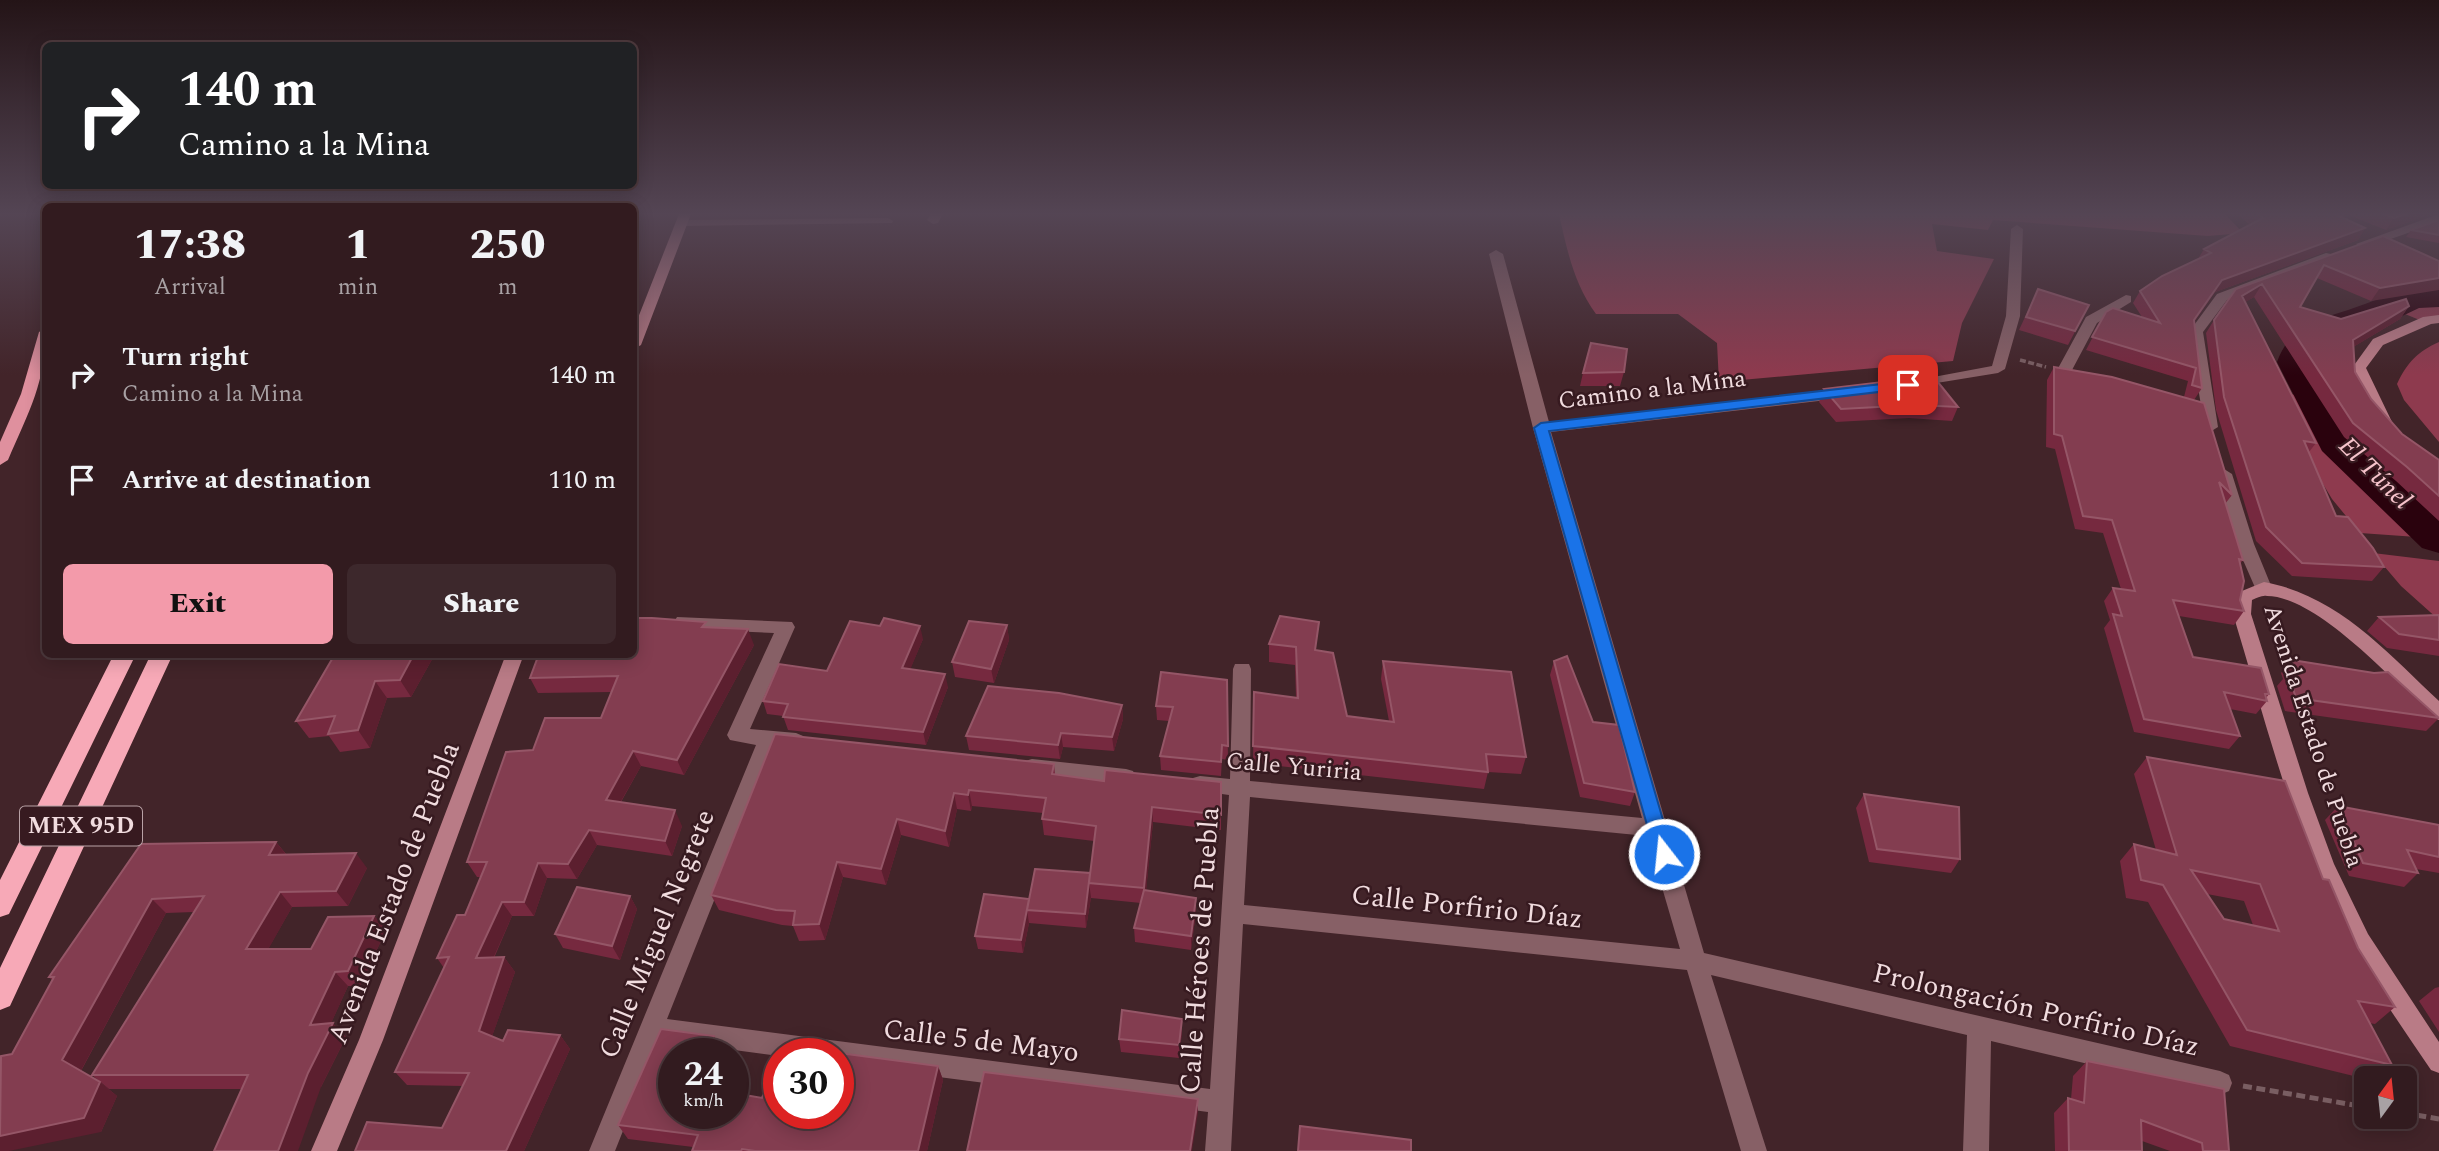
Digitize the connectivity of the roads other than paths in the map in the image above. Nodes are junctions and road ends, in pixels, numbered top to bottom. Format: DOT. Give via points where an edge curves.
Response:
graph roads {
  1 [pos="664,268"];
  2 [pos="1500,268"];
  3 [pos="2015,268"];
  4 [pos="2299,268"];
  5 [pos="2126,299"];
  6 [pos="2439,319"];
  7 [pos="637,337"];
  8 [pos="42,347"];
  9 [pos="2102,383"];
  10 [pos="1907,385"];
  11 [pos="1866,390"];
  12 [pos="1541,428"];
  13 [pos="2393,429"];
  14 [pos="2213,438"];
  15 [pos="0,460"];
  16 [pos="2221,464"];
  17 [pos="2263,588"];
  18 [pos="661,621"];
  19 [pos="123,658"];
  20 [pos="160,658"];
  21 [pos="514,658"];
  22 [pos="1242,669"];
  23 [pos="2439,713"];
  24 [pos="769,738"];
  25 [pos="810,743"];
  26 [pos="1018,765"];
  27 [pos="1143,778"];
  28 [pos="1184,783"];
  29 [pos="1240,789"];
  30 [pos="1656,828"];
  31 [pos="0,906"];
  32 [pos="1233,913"];
  33 [pos="1694,961"];
  34 [pos="0,997"];
  35 [pos="651,1028"];
  36 [pos="1979,1028"];
  37 [pos="2439,1062"];
  38 [pos="2220,1083"];
  39 [pos="1220,1102"];
  40 [pos="324,1151"];
  41 [pos="602,1151"];
  42 [pos="1218,1151"];
  43 [pos="1754,1151"];
  44 [pos="1976,1151"];
  1 -- 7 [label="street"];
  2 -- 12 [label="street"];
  3 -- 10 [label="street" via="2013,316 1998,369"];
  4 -- 14 [label="street" via="2222,297 2196,331 2199,409"];
  5 -- 9 [label="street" via="2091,320 2063,372"];
  6 -- 13 [label="street" via="2378,342 2359,368 2384,421"];
  8 -- 15 [label="main road" via="29,394"];
  11 -- 12 [label="street, Camino a la Mina"];
  12 -- 30 [label="street, Camino a la Mina"];
  16 -- 17 [label="street"];
  17 -- 23 [label="street, Avenida Estado de Puebla" via="2290,593 2329,614"];
  17 -- 37 [label="street, Avenida Estado de Puebla" via="2244,597 2242,614 2305,812 2339,899 2396,999"];
  18 -- 24 [label="street" via="786,627 737,734"];
  19 -- 31 [label="highway, MEX 95D"];
  20 -- 34 [label="highway, MEX 95D"];
  21 -- 40 [label="street, Avenida Estado de Puebla" via="371,1040"];
  22 -- 29 [label="street, Calle Héroes de Puebla"];
  24 -- 25 [label="street"];
  24 -- 35 [label="street, Calle Miguel Negrete"];
  26 -- 27 [label="street"];
  28 -- 29 [label="street, Calle Yuriria"];
  29 -- 30 [label="street, Calle Yuriria"];
  29 -- 32 [label="street, Calle Héroes de Puebla"];
  30 -- 33 [label="street, Camino a la Mina"];
  32 -- 33 [label="street, Calle Porfirio Díaz"];
  32 -- 39 [label="street, Calle Héroes de Puebla"];
  33 -- 36 [label="street, Prolongación Porfirio Díaz"];
  33 -- 43 [label="street, Camino a la Mina"];
  35 -- 39 [label="street, Calle 5 de Mayo"];
  35 -- 41 [label="street, Calle Miguel Negrete"];
  36 -- 38 [label="street, Prolongación Porfirio Díaz"];
  36 -- 44 [label="street"];
  39 -- 42 [label="street, Calle Héroes de Puebla"];
}
